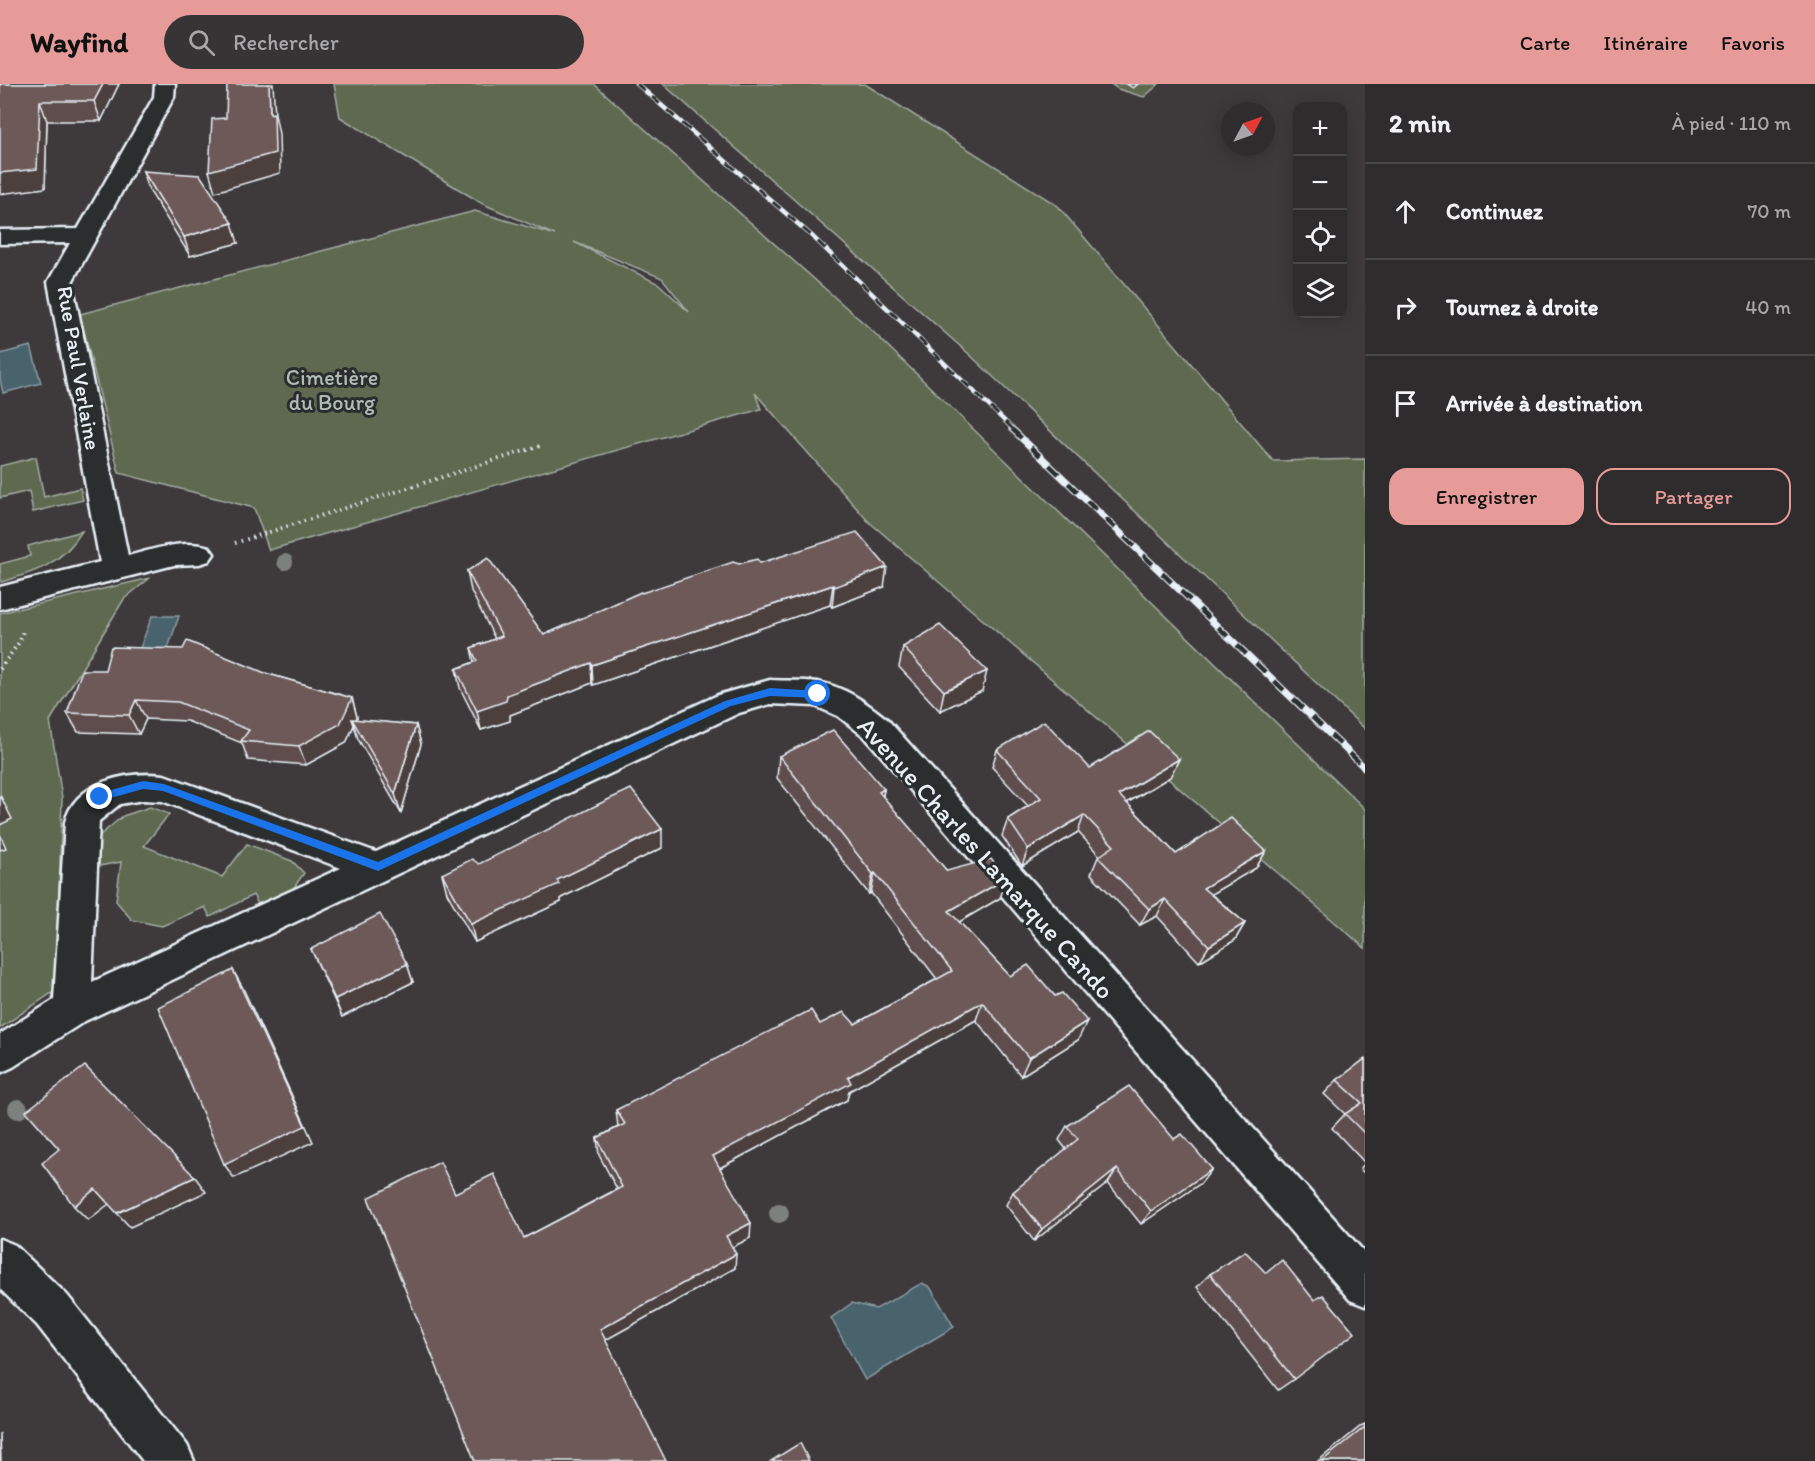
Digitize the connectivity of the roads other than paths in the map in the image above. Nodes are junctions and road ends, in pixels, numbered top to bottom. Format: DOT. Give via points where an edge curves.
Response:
graph roads {
  1 [pos="165,84"];
  2 [pos="84,236"];
  3 [pos="0,237"];
  4 [pos="199,554"];
  5 [pos="116,569"];
  6 [pos="0,598"];
  7 [pos="378,867"];
  8 [pos="72,1009"];
  9 [pos="0,1055"];
  10 [pos="0,1260"];
  11 [pos="1365,1285"];
  12 [pos="171,1461"];
  1 -- 2 [label="street, Rue Paul Verlaine" via="160,104"];
  2 -- 3 [label="street"];
  2 -- 5 [label="street, Rue Paul Verlaine" via="60,282"];
  4 -- 5 [label="street" via="174,555"];
  5 -- 6 [label="street"];
  7 -- 8 [label="street, Avenue Charles Lamarque Cando"];
  7 -- 8 [label="street" via="164,788 143,785 100,797 84,816 80,840"];
  7 -- 11 [label="street, Avenue Charles Lamarque Cando" via="729,704 770,692 818,694 849,707 876,728"];
  8 -- 9 [label="street, Avenue Charles Lamarque Cando"];
  10 -- 12 [label="street" via="52,1310"];
}
